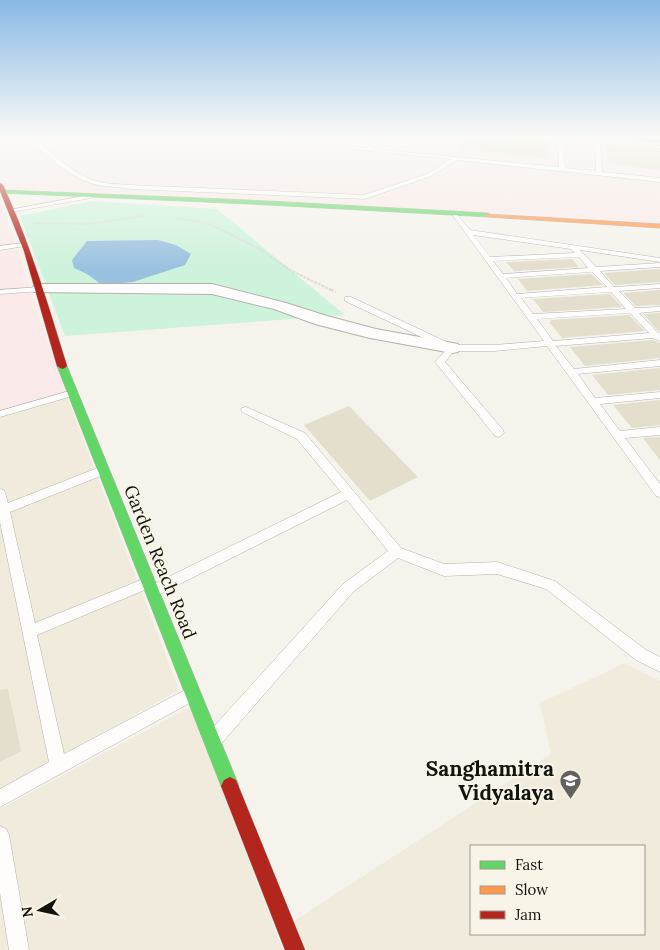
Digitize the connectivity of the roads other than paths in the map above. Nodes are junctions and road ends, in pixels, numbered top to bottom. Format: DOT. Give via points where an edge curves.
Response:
graph roads {
  1 [pos="91,180"];
  2 [pos="413,180"];
  3 [pos="2,188"];
  4 [pos="98,195"];
  5 [pos="12,210"];
  6 [pos="454,213"];
  7 [pos="660,226"];
  8 [pos="468,232"];
  9 [pos="23,244"];
  10 [pos="573,247"];
  11 [pos="0,248"];
  12 [pos="580,255"];
  13 [pos="489,259"];
  14 [pos="660,260"];
  15 [pos="660,265"];
  16 [pos="594,270"];
  17 [pos="502,276"];
  18 [pos="660,286"];
  19 [pos="612,289"];
  20 [pos="39,290"];
  21 [pos="0,292"];
  22 [pos="516,296"];
  23 [pos="348,298"];
  24 [pos="660,309"];
  25 [pos="632,310"];
  26 [pos="532,317"];
  27 [pos="659,337"];
  28 [pos="552,344"];
  29 [pos="452,348"];
  30 [pos="660,363"];
  31 [pos="571,372"];
  32 [pos="72,393"];
  33 [pos="660,396"];
  34 [pos="593,401"];
  35 [pos="246,410"];
  36 [pos="0,414"];
  37 [pos="660,431"];
  38 [pos="499,433"];
  39 [pos="617,435"];
  40 [pos="104,470"];
  41 [pos="655,479"];
  42 [pos="0,493"];
  43 [pos="660,493"];
  44 [pos="348,494"];
  45 [pos="4,509"];
  46 [pos="396,552"];
  47 [pos="151,587"];
  48 [pos="31,631"];
  49 [pos="660,666"];
  50 [pos="194,693"];
  51 [pos="212,741"];
  52 [pos="58,767"];
  53 [pos="0,798"];
  54 [pos="0,835"];
  55 [pos="19,950"];
  56 [pos="295,950"];
  1 -- 2 [label="lane" via="130,187 365,197"];
  3 -- 4 [label="street"];
  3 -- 5 [label="street, Garden Reach Road"];
  4 -- 5 [label="lane"];
  4 -- 6 [label="street"];
  5 -- 9 [label="street, Garden Reach Road"];
  6 -- 7 [label="street"];
  6 -- 8 [label="lane"];
  8 -- 10 [label="lane"];
  8 -- 13 [label="lane"];
  9 -- 11 [label="lane"];
  9 -- 20 [label="street, Garden Reach Road"];
  10 -- 12 [label="lane"];
  10 -- 14 [label="lane"];
  12 -- 13 [label="lane"];
  12 -- 16 [label="lane"];
  13 -- 17 [label="lane"];
  15 -- 16 [label="lane"];
  16 -- 17 [label="lane"];
  16 -- 19 [label="lane"];
  17 -- 22 [label="lane"];
  18 -- 19 [label="lane"];
  19 -- 22 [label="lane"];
  19 -- 25 [label="lane"];
  20 -- 21 [label="lane"];
  20 -- 29 [label="street" via="212,289 376,334"];
  20 -- 32 [label="street, Garden Reach Road"];
  22 -- 26 [label="lane"];
  23 -- 29 [label="lane"];
  24 -- 25 [label="lane"];
  25 -- 26 [label="lane"];
  25 -- 27 [label="lane"];
  26 -- 28 [label="lane"];
  27 -- 28 [label="lane"];
  28 -- 29 [label="lane"];
  28 -- 31 [label="lane"];
  29 -- 38 [label="lane" via="440,362"];
  30 -- 31 [label="lane"];
  31 -- 34 [label="lane"];
  32 -- 36 [label="lane"];
  32 -- 40 [label="street, Garden Reach Road"];
  33 -- 34 [label="lane"];
  34 -- 39 [label="lane"];
  35 -- 44 [label="lane" via="301,436"];
  37 -- 39 [label="lane"];
  39 -- 41 [label="lane"];
  40 -- 45 [label="lane"];
  40 -- 47 [label="street, Garden Reach Road"];
  41 -- 43 [label="lane"];
  42 -- 45 [label="lane"];
  44 -- 46 [label="lane"];
  44 -- 47 [label="lane"];
  45 -- 48 [label="lane"];
  46 -- 49 [label="lane" via="444,570 498,568 550,585"];
  46 -- 51 [label="lane" via="348,588"];
  47 -- 48 [label="lane"];
  47 -- 50 [label="street, Garden Reach Road"];
  48 -- 52 [label="lane"];
  50 -- 51 [label="street, Garden Reach Road"];
  50 -- 52 [label="lane"];
  51 -- 56 [label="street, Garden Reach Road"];
  52 -- 53 [label="lane"];
  54 -- 55 [label="lane"];
}
